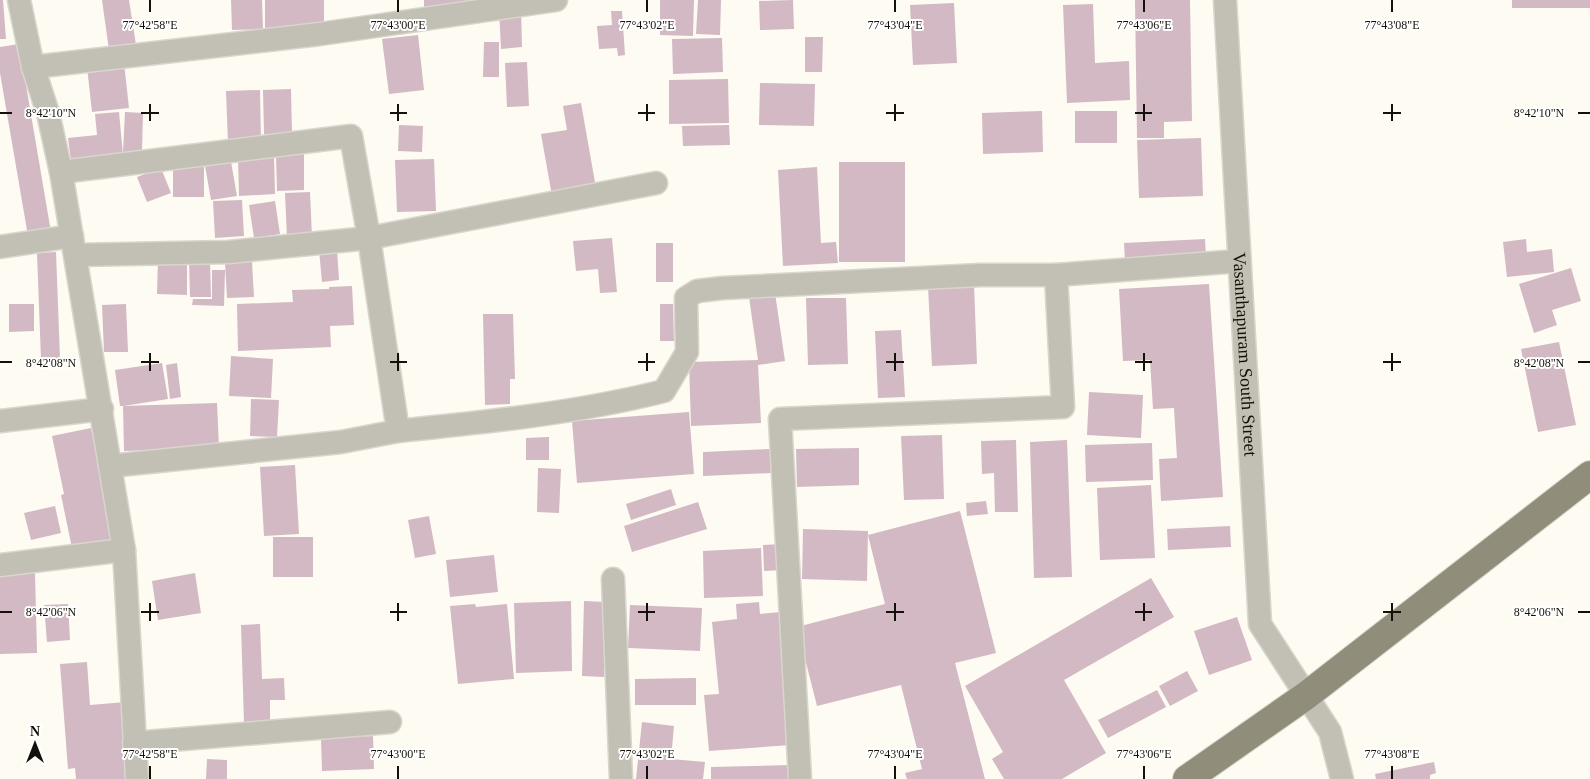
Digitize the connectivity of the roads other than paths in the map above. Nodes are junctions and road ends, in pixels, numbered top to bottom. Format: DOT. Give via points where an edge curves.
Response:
graph roads {
  1 [pos="19,0"];
  2 [pos="556,0"];
  3 [pos="1225,0"];
  4 [pos="33,67"];
  5 [pos="61,172"];
  6 [pos="656,183"];
  7 [pos="369,238"];
  8 [pos="74,246"];
  9 [pos="0,247"];
  10 [pos="1239,261"];
  11 [pos="1056,275"];
  12 [pos="102,410"];
  13 [pos="0,421"];
  14 [pos="398,431"];
  15 [pos="110,466"];
  16 [pos="1590,475"];
  17 [pos="124,550"];
  18 [pos="0,565"];
  19 [pos="613,579"];
  20 [pos="1308,695"];
  21 [pos="390,722"];
  22 [pos="134,743"];
  23 [pos="137,779"];
  24 [pos="621,779"];
  25 [pos="800,779"];
  26 [pos="1187,779"];
  27 [pos="1342,779"];
  1 -- 4 [label="street"];
  2 -- 4 [label="street" via="320,34"];
  3 -- 10 [label="street, Vasanthapuram South Street"];
  4 -- 5 [label="street" via="48,113"];
  5 -- 7 [label="street" via="351,136"];
  5 -- 8 [label="street"];
  6 -- 7 [label="street"];
  7 -- 8 [label="street" via="229,252"];
  7 -- 14 [label="street"];
  8 -- 9 [label="street"];
  8 -- 12 [label="street"];
  10 -- 11 [label="street"];
  10 -- 20 [label="street, Vasanthapuram South Street" via="1260,624"];
  11 -- 14 [label="street" via="981,275 697,291 686,298 687,352 664,391 551,413"];
  11 -- 25 [label="street" via="1063,407 780,419"];
  12 -- 13 [label="street"];
  12 -- 15 [label="street"];
  14 -- 15 [label="street" via="341,442"];
  15 -- 17 [label="street"];
  16 -- 20 [label="main road"];
  17 -- 18 [label="street"];
  17 -- 22 [label="street"];
  19 -- 24 [label="street"];
  20 -- 26 [label="main road"];
  20 -- 27 [label="street, Vasanthapuram South Street" via="1330,732"];
  21 -- 22 [label="street"];
  22 -- 23 [label="street"];
}
